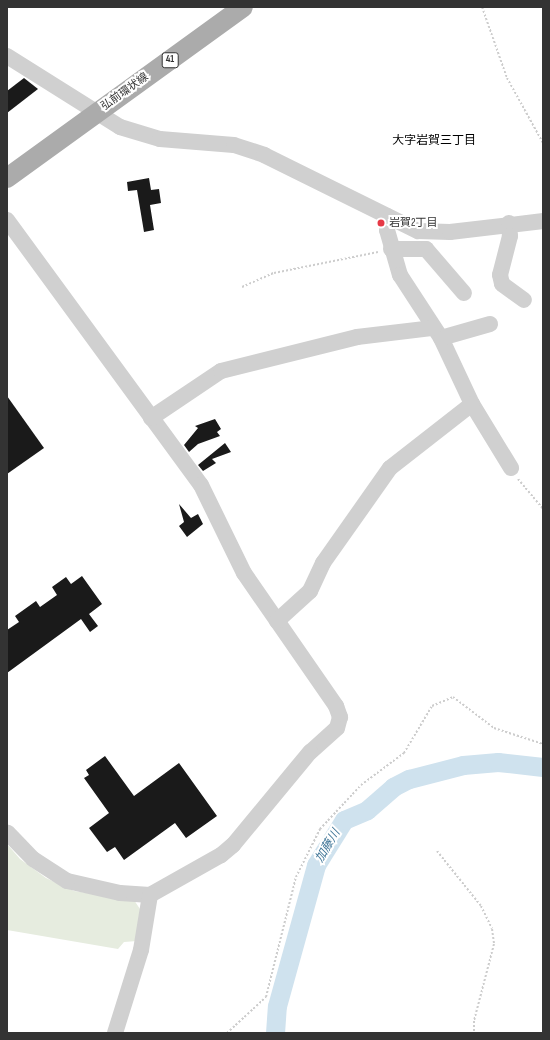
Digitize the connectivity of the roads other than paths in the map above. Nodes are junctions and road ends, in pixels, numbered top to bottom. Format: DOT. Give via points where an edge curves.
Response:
graph roads {
  1 [pos="243,7"];
  2 [pos="7,56"];
  3 [pos="96,113"];
  4 [pos="7,178"];
  5 [pos="387,216"];
  6 [pos="7,220"];
  7 [pos="543,221"];
  8 [pos="509,224"];
  9 [pos="391,249"];
  10 [pos="464,293"];
  11 [pos="524,300"];
  12 [pos="490,324"];
  13 [pos="437,333"];
  14 [pos="472,404"];
  15 [pos="152,418"];
  16 [pos="511,468"];
  17 [pos="276,621"];
  18 [pos="7,832"];
  19 [pos="150,895"];
  20 [pos="115,1033"];
  1 -- 3 [label="main road, 弘前環状線 / 41"];
  2 -- 3 [label="street"];
  3 -- 4 [label="main road, 弘前環状線 / 41"];
  3 -- 5 [label="street" via="120,127 160,140 234,144 264,155"];
  5 -- 8 [label="street" via="418,231 431,233"];
  5 -- 9 [label="street"];
  6 -- 15 [label="street"];
  7 -- 8 [label="street"];
  8 -- 11 [label="street" via="510,236 500,275 502,284"];
  9 -- 10 [label="street" via="426,248"];
  9 -- 13 [label="street" via="400,276"];
  12 -- 13 [label="street"];
  13 -- 14 [label="street"];
  13 -- 15 [label="street" via="357,337 221,371"];
  14 -- 16 [label="street"];
  14 -- 17 [label="street" via="390,468 323,563 310,591"];
  15 -- 17 [label="street" via="201,485 244,573"];
  17 -- 19 [label="street" via="336,706 340,717 337,728 310,752 221,855"];
  18 -- 19 [label="street" via="33,859 68,881 120,893"];
  19 -- 20 [label="street" via="141,950"];
}
